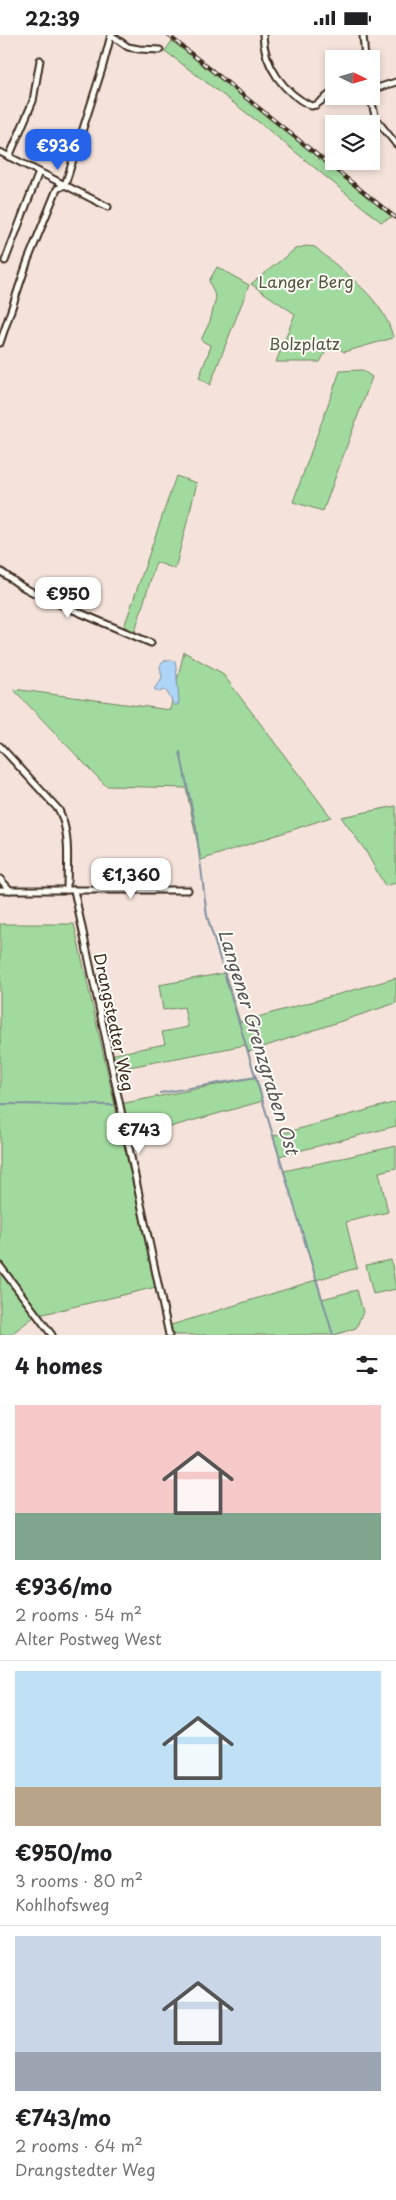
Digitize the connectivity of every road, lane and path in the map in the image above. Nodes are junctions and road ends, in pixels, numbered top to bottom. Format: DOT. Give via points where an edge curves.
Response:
graph roads {
  1 [pos="111,35"];
  2 [pos="264,35"];
  3 [pos="363,35"];
  4 [pos="160,49"];
  5 [pos="364,50"];
  6 [pos="40,60"];
  7 [pos="396,82"];
  8 [pos="380,88"];
  9 [pos="325,98"];
  10 [pos="372,105"];
  11 [pos="396,145"];
  12 [pos="0,152"];
  13 [pos="9,157"];
  14 [pos="39,172"];
  15 [pos="64,185"];
  16 [pos="108,207"];
  17 [pos="5,261"];
  18 [pos="0,343"];
  19 [pos="0,571"];
  20 [pos="150,643"];
  21 [pos="0,746"];
  22 [pos="0,879"];
  23 [pos="0,890"];
  24 [pos="10,890"];
  25 [pos="67,890"];
  26 [pos="74,890"];
  27 [pos="188,890"];
  28 [pos="0,1266"];
  29 [pos="52,1335"];
  30 [pos="168,1335"];
  1 -- 4 [label="street" via="128,47"];
  1 -- 15 [label="street"];
  2 -- 9 [label="street" via="267,54 282,85 311,106"];
  3 -- 5 [label="street"];
  6 -- 13 [label="street" via="33,101"];
  7 -- 8 [label="street"];
  10 -- 11 [label="street" via="376,119"];
  12 -- 13 [label="street"];
  13 -- 14 [label="street"];
  14 -- 15 [label="street"];
  14 -- 17 [label="street"];
  15 -- 16 [label="street"];
  15 -- 18 [label="street" via="57,189 44,217"];
  19 -- 20 [label="street" via="38,595"];
  21 -- 25 [label="street" via="64,819 68,830"];
  22 -- 24 [label="street"];
  23 -- 24 [label="street"];
  24 -- 25 [label="street"];
  25 -- 26 [label="street"];
  26 -- 27 [label="street"];
  26 -- 30 [label="street, Drangstedter Weg"];
  28 -- 29 [label="street"];
}
